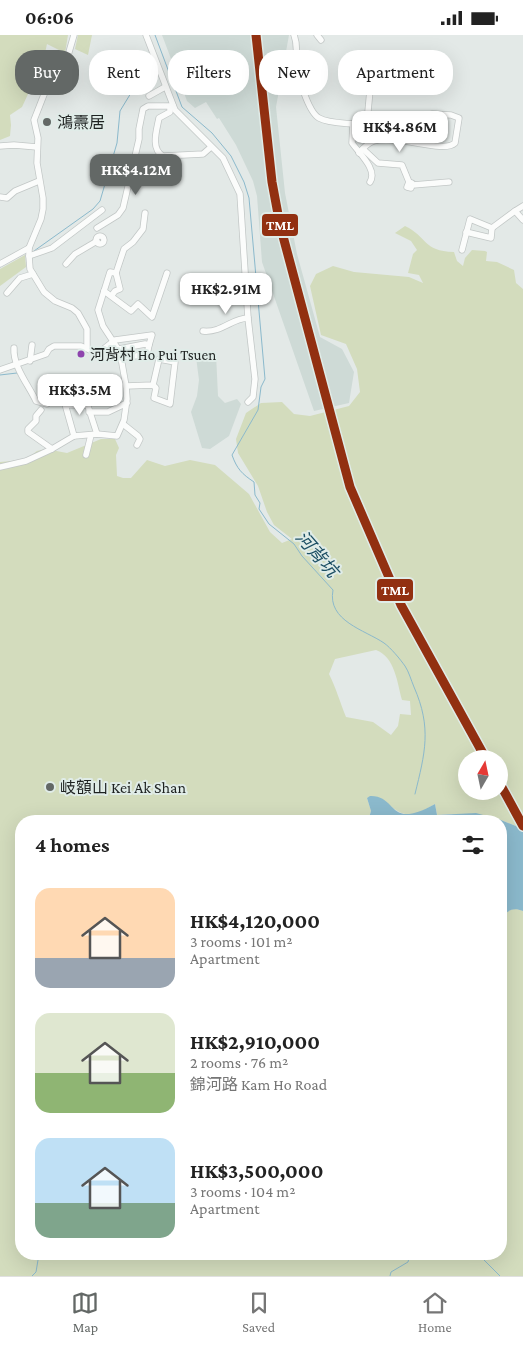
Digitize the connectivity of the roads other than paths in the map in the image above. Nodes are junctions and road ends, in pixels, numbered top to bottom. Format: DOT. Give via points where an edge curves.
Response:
graph roads {
  1 [pos="74,35"];
  2 [pos="146,35"];
  3 [pos="296,38"];
  4 [pos="165,87"];
  5 [pos="369,95"];
  6 [pos="149,96"];
  7 [pos="171,106"];
  8 [pos="428,124"];
  9 [pos="353,125"];
  10 [pos="0,146"];
  11 [pos="37,147"];
  12 [pos="211,147"];
  13 [pos="361,151"];
  14 [pos="39,181"];
  15 [pos="370,182"];
  16 [pos="449,182"];
  17 [pos="0,197"];
  18 [pos="523,206"];
  19 [pos="102,210"];
  20 [pos="515,211"];
  21 [pos="145,213"];
  22 [pos="91,219"];
  23 [pos="523,220"];
  24 [pos="97,227"];
  25 [pos="492,228"];
  26 [pos="466,232"];
  27 [pos="29,248"];
  28 [pos="462,250"];
  29 [pos="29,256"];
  30 [pos="0,264"];
  31 [pos="66,264"];
  32 [pos="116,273"];
  33 [pos="167,273"];
  34 [pos="33,274"];
  35 [pos="104,291"];
  36 [pos="7,293"];
  37 [pos="112,295"];
  38 [pos="248,318"];
  39 [pos="203,331"];
  40 [pos="112,342"];
  41 [pos="32,345"];
  42 [pos="149,345"];
  43 [pos="87,347"];
  44 [pos="14,348"];
  45 [pos="119,349"];
  46 [pos="147,355"];
  47 [pos="121,357"];
  48 [pos="159,359"];
  49 [pos="30,361"];
  50 [pos="17,365"];
  51 [pos="0,370"];
  52 [pos="154,385"];
  53 [pos="126,386"];
  54 [pos="248,402"];
  55 [pos="127,403"];
  56 [pos="47,404"];
  57 [pos="42,410"];
  58 [pos="89,412"];
  59 [pos="123,424"];
  60 [pos="74,435"];
  61 [pos="94,435"];
  62 [pos="137,445"];
  63 [pos="52,449"];
  64 [pos="86,455"];
  65 [pos="0,467"];
  1 -- 11 [label="street" via="62,76 45,92 34,120"];
  2 -- 4 [label="street"];
  3 -- 9 [label="street" via="296,62 305,97 315,115 320,119"];
  4 -- 6 [label="street"];
  4 -- 7 [label="street"];
  5 -- 9 [label="street" via="366,122"];
  7 -- 12 [label="street"];
  7 -- 12 [label="street" via="170,112 159,118 155,131 159,154 203,154"];
  7 -- 24 [label="street" via="143,109 122,211"];
  8 -- 13 [label="street" via="432,114 459,118 455,143 446,148 407,140 376,141"];
  9 -- 13 [label="street" via="352,143"];
  10 -- 11 [label="street"];
  11 -- 14 [label="street"];
  12 -- 38 [label="street" via="223,158 240,194"];
  13 -- 15 [label="street" via="372,171"];
  13 -- 16 [label="street" via="378,163 402,165 411,183"];
  14 -- 17 [label="street" via="7,197"];
  14 -- 27 [label="street" via="42,215"];
  18 -- 20 [label="street"];
  19 -- 22 [label="street"];
  20 -- 23 [label="street"];
  20 -- 25 [label="street"];
  21 -- 32 [label="street" via="143,229 124,249"];
  22 -- 24 [label="street"];
  22 -- 29 [label="street" via="52,248"];
  24 -- 31 [label="street" via="98,239"];
  25 -- 26 [label="street" via="491,238"];
  25 -- 26 [label="street" via="470,219"];
  26 -- 28 [label="street"];
  27 -- 29 [label="street"];
  27 -- 30 [label="street"];
  29 -- 34 [label="street"];
  32 -- 35 [label="street" via="110,272"];
  32 -- 37 [label="street" via="120,289"];
  33 -- 37 [label="street" via="152,317 138,304 131,311"];
  34 -- 36 [label="street" via="20,278"];
  34 -- 43 [label="street" via="48,296 77,312 86,329"];
  35 -- 37 [label="street"];
  35 -- 40 [label="street" via="98,315"];
  38 -- 39 [label="street" via="240,318 222,329"];
  38 -- 54 [label="street" via="255,386 253,397"];
  40 -- 42 [label="street" via="152,335"];
  40 -- 43 [label="street" via="101,351"];
  40 -- 45 [label="street"];
  41 -- 49 [label="street"];
  42 -- 45 [label="street"];
  42 -- 46 [label="street"];
  43 -- 49 [label="street" via="54,346 46,354"];
  44 -- 50 [label="street"];
  45 -- 47 [label="street"];
  46 -- 47 [label="street"];
  46 -- 48 [label="street"];
  47 -- 53 [label="street"];
  48 -- 52 [label="street"];
  48 -- 52 [label="street" via="175,362 170,404 154,398"];
  49 -- 50 [label="street"];
  50 -- 51 [label="street"];
  50 -- 56 [label="street" via="36,401"];
  52 -- 53 [label="street"];
  53 -- 55 [label="street"];
  55 -- 58 [label="street" via="108,412"];
  55 -- 59 [label="street"];
  57 -- 63 [label="street" via="28,431"];
  58 -- 60 [label="street" via="86,403 65,405"];
  58 -- 61 [label="street"];
  59 -- 61 [label="street" via="116,436"];
  59 -- 62 [label="street" via="138,436"];
  60 -- 61 [label="street"];
  60 -- 63 [label="street"];
  61 -- 64 [label="street"];
  63 -- 65 [label="street" via="26,461"];
}
